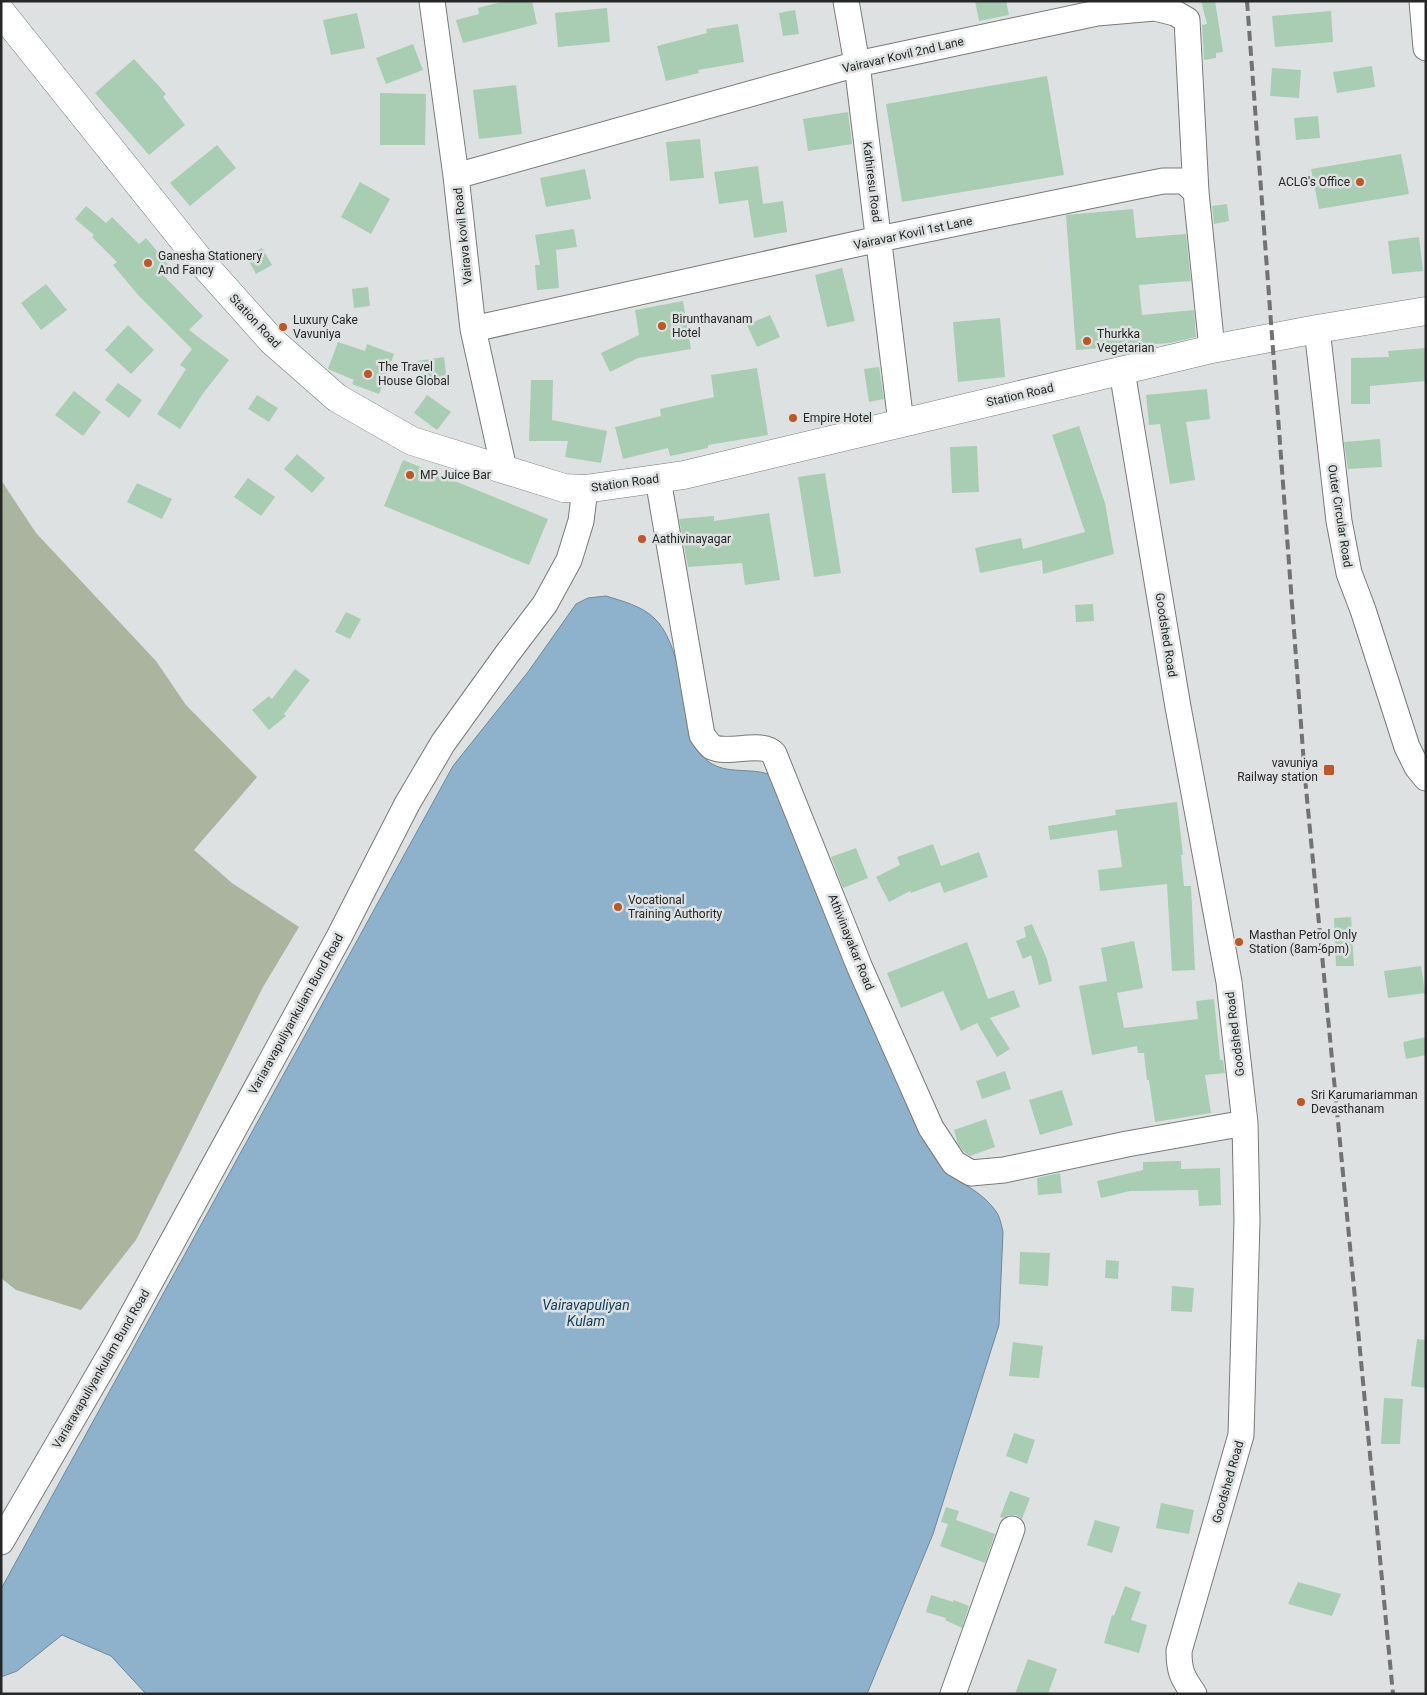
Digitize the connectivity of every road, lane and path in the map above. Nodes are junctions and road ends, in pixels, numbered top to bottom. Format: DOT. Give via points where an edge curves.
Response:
graph roads {
  1 [pos="432,1"];
  2 [pos="846,1"];
  3 [pos="1422,1"];
  4 [pos="1,12"];
  5 [pos="1426,48"];
  6 [pos="857,64"];
  7 [pos="456,176"];
  8 [pos="1196,192"];
  9 [pos="879,239"];
  10 [pos="1426,311"];
  11 [pos="473,329"];
  12 [pos="1317,329"];
  13 [pos="1212,349"];
  14 [pos="1122,371"];
  15 [pos="902,424"];
  16 [pos="504,469"];
  17 [pos="658,479"];
  18 [pos="585,489"];
  19 [pos="1426,778"];
  20 [pos="1245,1123"];
  21 [pos="1012,1529"];
  22 [pos="1,1542"];
  23 [pos="953,1694"];
  24 [pos="1194,1694"];
  1 -- 7 [label="street, Vairava kovil Road"];
  2 -- 6 [label="street, Kathiresu Road"];
  3 -- 5 [label="street"];
  4 -- 16 [label="main road, Station Road" via="196,257 272,341 337,398 412,441"];
  6 -- 7 [label="street, Vairavar Kovil 2nd Lane"];
  6 -- 8 [label="street, Vairavar Kovil 2nd Lane" via="1097,13 1155,8 1175,13 1187,20"];
  6 -- 9 [label="street, Kathiresu Road"];
  7 -- 11 [label="street, Vairava kovil Road"];
  8 -- 9 [label="street, Vairavar Kovil 1st Lane" via="1184,181 1163,181"];
  8 -- 13 [label="street"];
  9 -- 11 [label="street, Vairavar Kovil 1st Lane"];
  9 -- 15 [label="street, Kathiresu Road"];
  10 -- 12 [label="main road, Station Road"];
  11 -- 16 [label="street, Vairava kovil Road"];
  12 -- 13 [label="main road, Station Road"];
  12 -- 19 [label="street, Outer Circular Road" via="1339,521 1349,573 1407,747"];
  13 -- 14 [label="main road, Station Road"];
  14 -- 15 [label="main road, Station Road"];
  14 -- 20 [label="street, Goodshed Road" via="1178,707 1229,982"];
  15 -- 17 [label="main road, Station Road"];
  16 -- 18 [label="main road, Station Road" via="564,488"];
  17 -- 18 [label="main road, Station Road"];
  17 -- 20 [label="street, Athivinayakar Road" via="702,735 713,747 767,748 774,754 864,977 931,1128 954,1163 971,1173 1004,1170"];
  18 -- 22 [label="street, Variaravapuliyankulam Bund Road" via="581,521 568,560 545,604 443,743 407,804 339,937 118,1341"];
  20 -- 24 [label="street, Goodshed Road" via="1247,1221 1241,1435 1179,1651 1183,1679"];
  21 -- 23 [label="street"];
}
